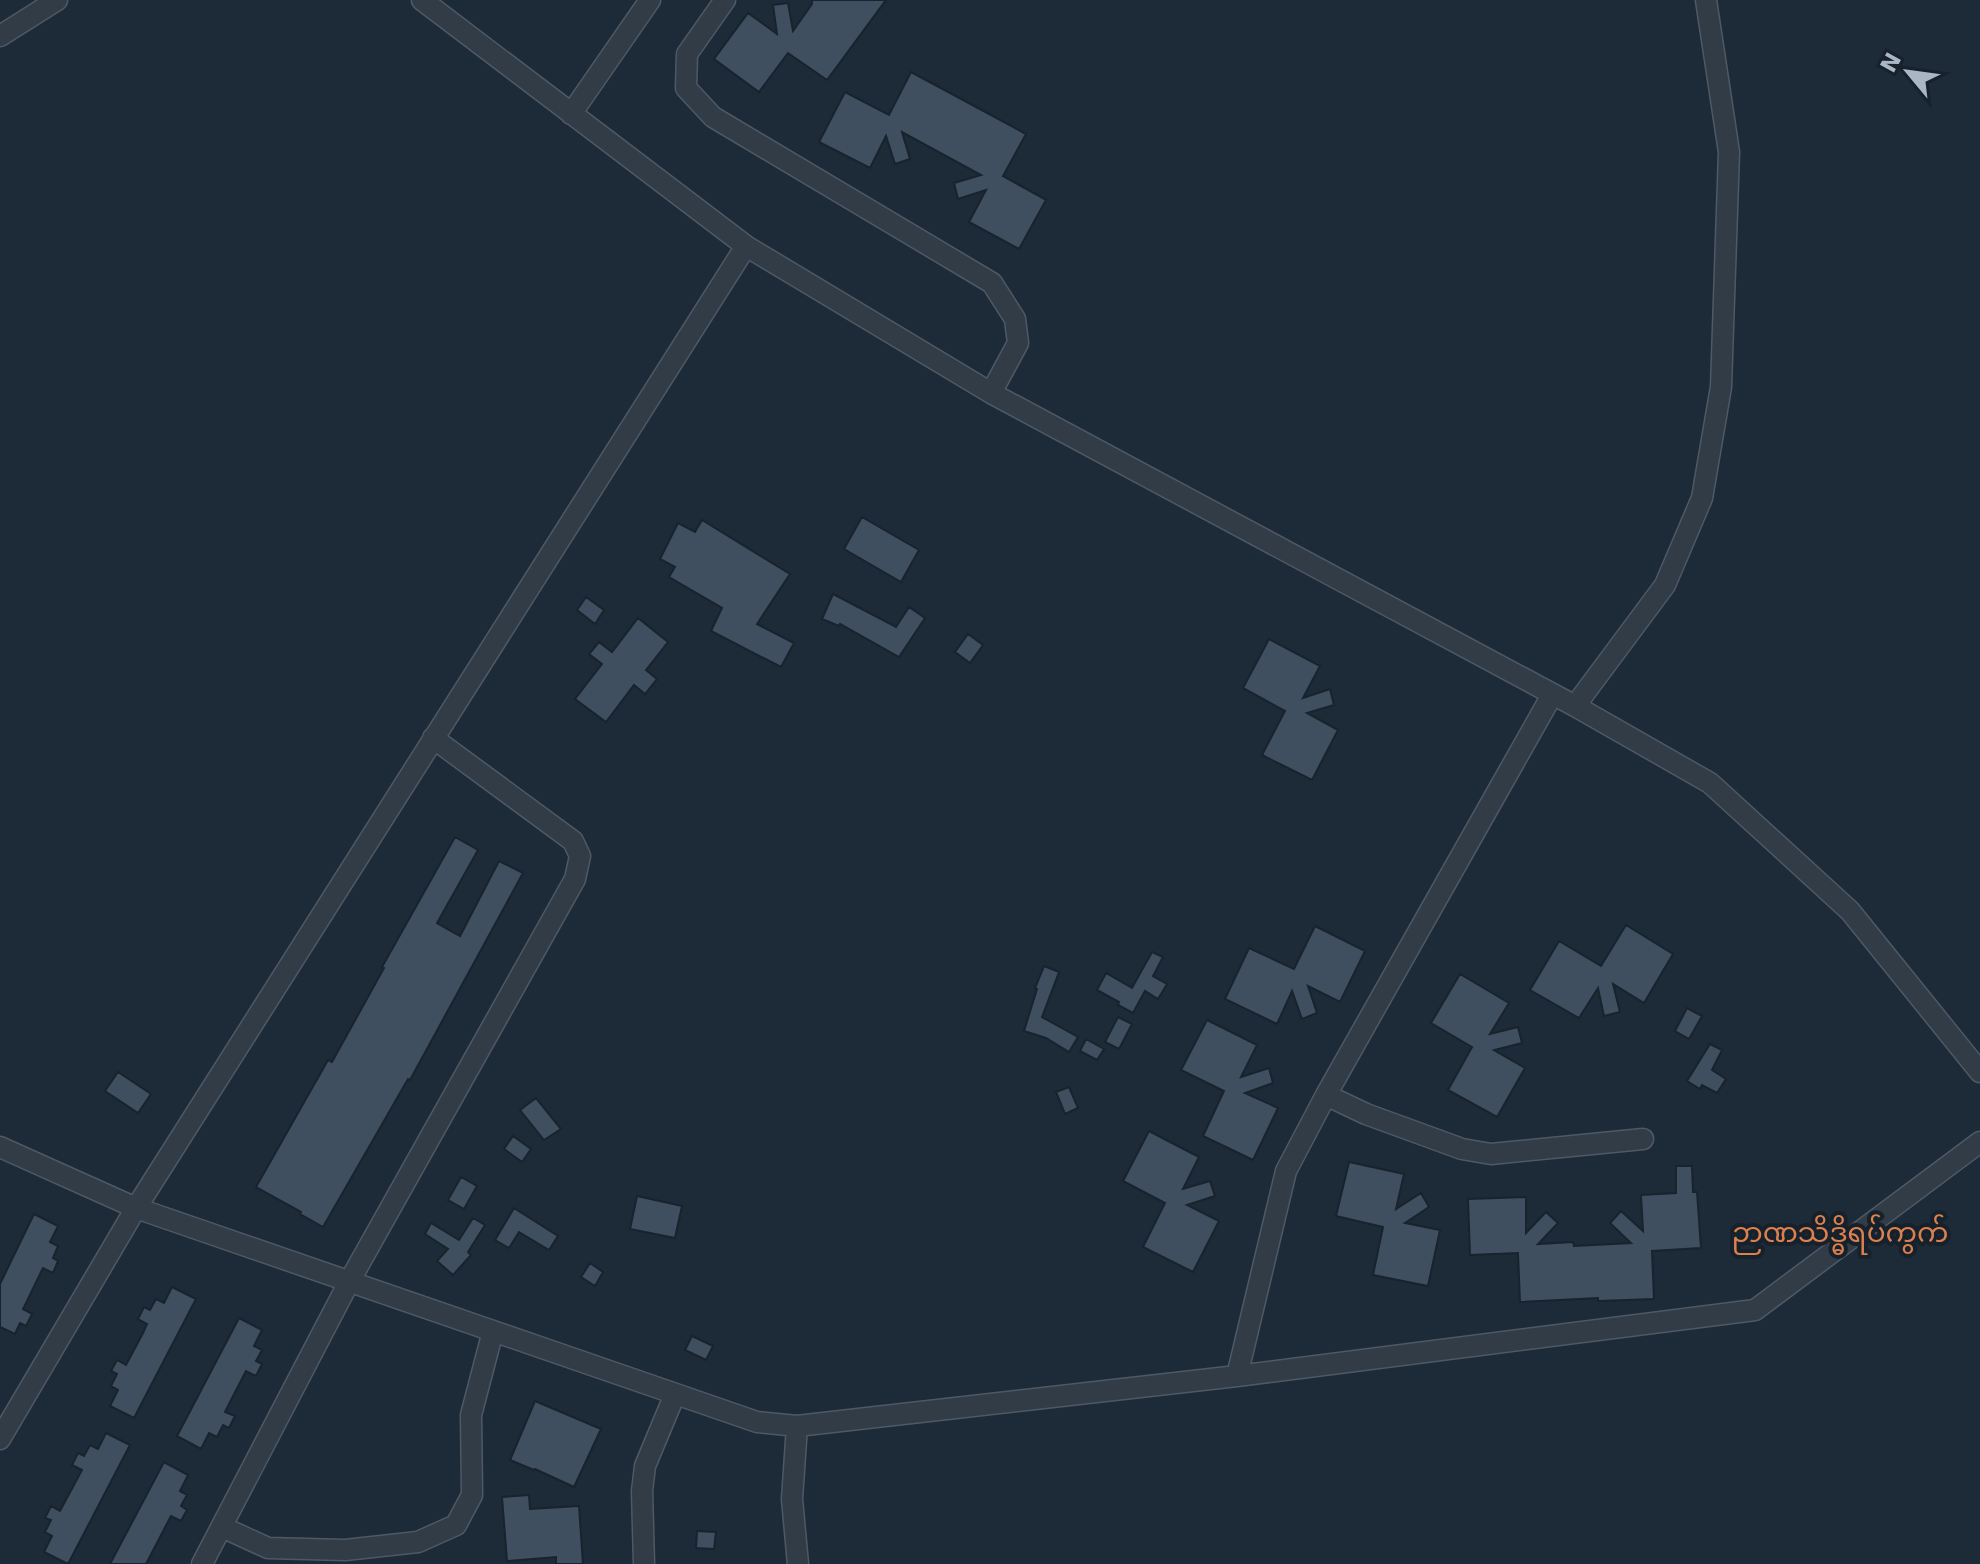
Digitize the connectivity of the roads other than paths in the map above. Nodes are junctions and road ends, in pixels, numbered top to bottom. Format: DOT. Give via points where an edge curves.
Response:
graph roads {
  1 [pos="57,0"];
  2 [pos="422,0"];
  3 [pos="650,0"];
  4 [pos="725,0"];
  5 [pos="1706,0"];
  6 [pos="0,36"];
  7 [pos="571,114"];
  8 [pos="746,246"];
  9 [pos="991,393"];
  10 [pos="1552,695"];
  11 [pos="1575,706"];
  12 [pos="433,738"];
  13 [pos="1980,1072"];
  14 [pos="1326,1095"];
  15 [pos="1643,1139"];
  16 [pos="1980,1142"];
  17 [pos="0,1147"];
  18 [pos="136,1208"];
  19 [pos="349,1282"];
  20 [pos="493,1331"];
  21 [pos="1237,1376"];
  22 [pos="675,1394"];
  23 [pos="797,1426"];
  24 [pos="0,1439"];
  25 [pos="222,1527"];
  26 [pos="202,1564"];
  27 [pos="644,1564"];
  28 [pos="798,1564"];
  1 -- 6 [label="street"];
  2 -- 7 [label="street"];
  3 -- 7 [label="street"];
  4 -- 9 [label="street" via="687,54 686,88 713,117 992,283 1015,319 1018,343"];
  5 -- 11 [label="street" via="1729,152 1721,387 1702,498 1665,585"];
  7 -- 8 [label="street"];
  8 -- 9 [label="street"];
  8 -- 12 [label="street"];
  9 -- 10 [label="street"];
  10 -- 11 [label="street"];
  10 -- 14 [label="street"];
  11 -- 13 [label="street" via="1710,783 1850,911"];
  12 -- 18 [label="street"];
  12 -- 19 [label="street" via="573,841 580,856 563,903"];
  14 -- 15 [label="street" via="1462,1149 1491,1154"];
  14 -- 21 [label="street" via="1286,1171"];
  16 -- 21 [label="street" via="1755,1310"];
  17 -- 18 [label="street"];
  18 -- 19 [label="street"];
  18 -- 24 [label="street"];
  19 -- 20 [label="street"];
  19 -- 25 [label="street"];
  20 -- 22 [label="street"];
  20 -- 25 [label="street" via="471,1415 472,1495 456,1525 418,1542 345,1550 268,1548"];
  21 -- 23 [label="street"];
  22 -- 23 [label="street" via="757,1422"];
  22 -- 27 [label="street" via="645,1466"];
  23 -- 28 [label="street" via="792,1499"];
  25 -- 26 [label="street"];
}
